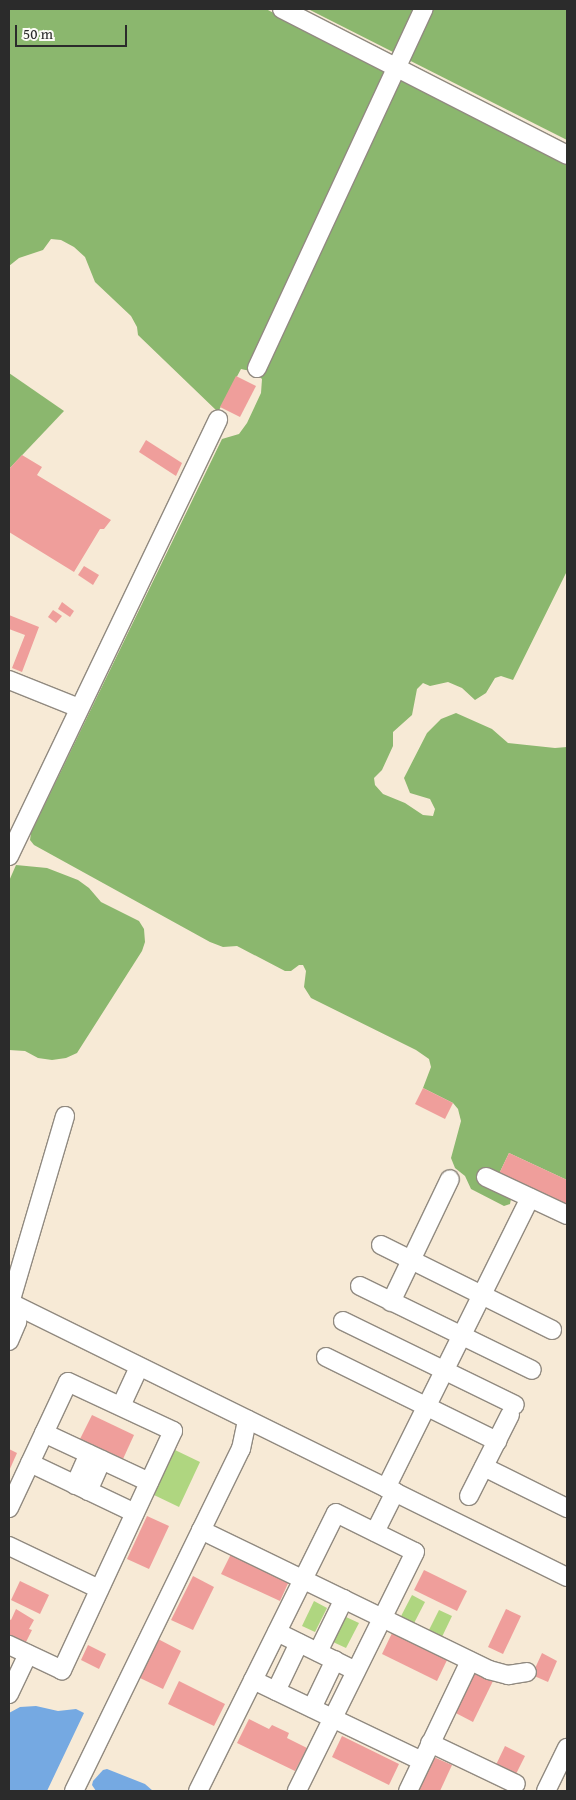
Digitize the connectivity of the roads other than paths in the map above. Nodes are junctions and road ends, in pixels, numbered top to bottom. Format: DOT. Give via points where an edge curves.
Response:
graph roads {
  1 [pos="282,9"];
  2 [pos="424,9"];
  3 [pos="396,67"];
  4 [pos="567,155"];
  5 [pos="257,368"];
  6 [pos="218,420"];
  7 [pos="9,680"];
  8 [pos="79,708"];
  9 [pos="9,856"];
  10 [pos="65,1116"];
  11 [pos="486,1177"];
  12 [pos="450,1178"];
  13 [pos="530,1198"];
  14 [pos="567,1215"];
  15 [pos="381,1245"];
  16 [pos="411,1260"];
  17 [pos="360,1286"];
  18 [pos="482,1295"];
  19 [pos="391,1302"];
  20 [pos="10,1303"];
  21 [pos="343,1322"];
  22 [pos="552,1330"];
  23 [pos="462,1336"];
  24 [pos="9,1341"];
  25 [pos="326,1357"];
  26 [pos="139,1367"];
  27 [pos="532,1370"];
  28 [pos="444,1371"];
  29 [pos="121,1406"];
  30 [pos="426,1406"];
  31 [pos="247,1420"];
  32 [pos="44,1433"];
  33 [pos="497,1441"];
  34 [pos="95,1457"];
  35 [pos="30,1464"];
  36 [pos="484,1467"];
  37 [pos="149,1482"];
  38 [pos="82,1488"];
  39 [pos="390,1490"];
  40 [pos="469,1496"];
  41 [pos="9,1508"];
  42 [pos="567,1508"];
  43 [pos="135,1513"];
  44 [pos="201,1530"];
  45 [pos="375,1532"];
  46 [pos="9,1546"];
  47 [pos="567,1577"];
  48 [pos="303,1579"];
  49 [pos="99,1589"];
  50 [pos="344,1599"];
  51 [pos="383,1618"];
  52 [pos="277,1632"];
  53 [pos="299,1643"];
  54 [pos="9,1645"];
  55 [pos="318,1652"];
  56 [pos="28,1654"];
  57 [pos="335,1660"];
  58 [pos="470,1661"];
  59 [pos="356,1671"];
  60 [pos="527,1672"];
  61 [pos="253,1680"];
  62 [pos="276,1691"];
  63 [pos="9,1694"];
  64 [pos="312,1708"];
  65 [pos="333,1718"];
  66 [pos="430,1743"];
  67 [pos="567,1748"];
  68 [pos="422,1761"];
  69 [pos="516,1784"];
  70 [pos="74,1791"];
  71 [pos="198,1791"];
  72 [pos="297,1791"];
  73 [pos="408,1791"];
  74 [pos="546,1791"];
  1 -- 3 [label="street"];
  2 -- 3 [label="street"];
  3 -- 4 [label="street"];
  3 -- 5 [label="street"];
  6 -- 8 [label="street"];
  7 -- 8 [label="street"];
  8 -- 9 [label="street"];
  10 -- 20 [label="street"];
  11 -- 13 [label="street"];
  12 -- 16 [label="street"];
  13 -- 14 [label="street"];
  13 -- 18 [label="street"];
  15 -- 16 [label="street"];
  16 -- 18 [label="street"];
  16 -- 19 [label="street"];
  17 -- 19 [label="street"];
  18 -- 22 [label="street"];
  18 -- 23 [label="street"];
  19 -- 23 [label="street"];
  20 -- 24 [label="street" via="17,1322"];
  20 -- 26 [label="street"];
  21 -- 28 [label="street"];
  23 -- 27 [label="street"];
  23 -- 28 [label="street"];
  25 -- 30 [label="street"];
  26 -- 29 [label="street"];
  26 -- 31 [label="street"];
  28 -- 30 [label="street"];
  28 -- 33 [label="street" via="512,1410"];
  29 -- 32 [label="street" via="68,1382"];
  29 -- 37 [label="street" via="173,1431"];
  30 -- 33 [label="street"];
  30 -- 39 [label="street"];
  31 -- 39 [label="street"];
  31 -- 44 [label="street" via="241,1449"];
  32 -- 34 [label="street"];
  32 -- 35 [label="street"];
  33 -- 36 [label="street"];
  34 -- 37 [label="street"];
  34 -- 38 [label="street"];
  35 -- 38 [label="street"];
  35 -- 41 [label="street"];
  36 -- 40 [label="street"];
  36 -- 42 [label="street"];
  37 -- 43 [label="street"];
  38 -- 43 [label="street"];
  39 -- 45 [label="street"];
  39 -- 47 [label="street"];
  43 -- 49 [label="street"];
  44 -- 48 [label="street"];
  44 -- 70 [label="street"];
  45 -- 48 [label="street" via="336,1513"];
  45 -- 51 [label="street" via="415,1552"];
  46 -- 49 [label="street"];
  48 -- 50 [label="street"];
  48 -- 52 [label="street"];
  49 -- 56 [label="street" via="62,1670"];
  50 -- 51 [label="street"];
  50 -- 55 [label="street"];
  51 -- 58 [label="street"];
  51 -- 59 [label="street"];
  52 -- 53 [label="street"];
  52 -- 61 [label="street"];
  53 -- 55 [label="street"];
  53 -- 62 [label="street"];
  54 -- 56 [label="street"];
  55 -- 57 [label="street"];
  56 -- 63 [label="street"];
  57 -- 59 [label="street"];
  57 -- 64 [label="street"];
  58 -- 60 [label="street" via="499,1674"];
  58 -- 66 [label="street"];
  59 -- 65 [label="street"];
  61 -- 62 [label="street"];
  61 -- 71 [label="street"];
  62 -- 64 [label="street"];
  64 -- 65 [label="street"];
  65 -- 68 [label="street"];
  65 -- 72 [label="street"];
  66 -- 68 [label="street"];
  66 -- 69 [label="street"];
  67 -- 74 [label="street"];
  68 -- 73 [label="street"];
}
